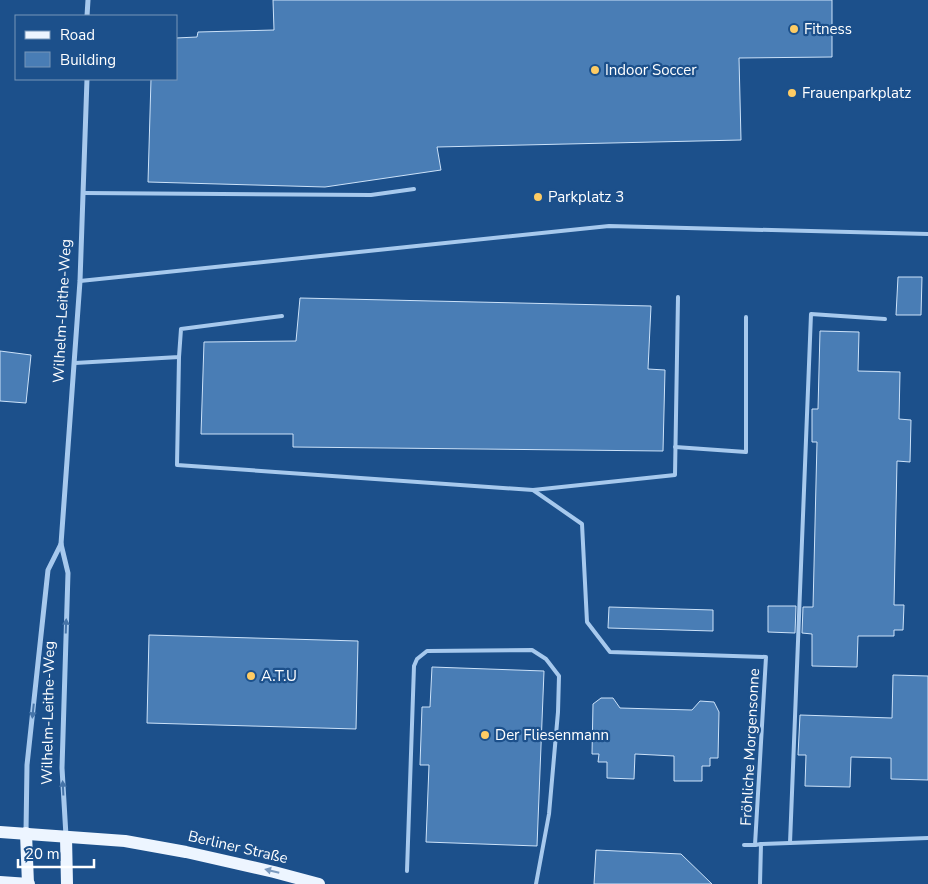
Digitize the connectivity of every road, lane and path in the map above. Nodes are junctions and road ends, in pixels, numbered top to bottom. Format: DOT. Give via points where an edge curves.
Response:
graph roads {
  1 [pos="88,0"];
  2 [pos="87,15"];
  3 [pos="87,80"];
  4 [pos="414,189"];
  5 [pos="84,194"];
  6 [pos="928,234"];
  7 [pos="80,281"];
  8 [pos="678,297"];
  9 [pos="282,316"];
  10 [pos="746,317"];
  11 [pos="884,319"];
  12 [pos="179,357"];
  13 [pos="75,363"];
  14 [pos="675,447"];
  15 [pos="533,490"];
  16 [pos="61,544"];
  17 [pos="0,832"];
  18 [pos="26,833"];
  19 [pos="66,837"];
  20 [pos="928,838"];
  21 [pos="790,843"];
  22 [pos="761,844"];
  23 [pos="744,845"];
  24 [pos="755,845"];
  25 [pos="407,871"];
  26 [pos="0,882"];
  27 [pos="28,884"];
  28 [pos="67,884"];
  29 [pos="319,884"];
  30 [pos="536,884"];
  31 [pos="760,884"];
  1 -- 2 [label="street"];
  3 -- 5 [label="street, Wilhelm-Leithe-Weg"];
  4 -- 5 [label="lane" via="371,195"];
  5 -- 7 [label="street, Wilhelm-Leithe-Weg"];
  6 -- 7 [label="lane" via="610,226"];
  7 -- 13 [label="street, Wilhelm-Leithe-Weg"];
  8 -- 14 [label="lane"];
  9 -- 12 [label="lane" via="181,329"];
  10 -- 14 [label="lane" via="746,452"];
  11 -- 21 [label="lane" via="811,314"];
  12 -- 13 [label="lane"];
  12 -- 15 [label="lane" via="176,465"];
  13 -- 16 [label="street, Wilhelm-Leithe-Weg"];
  14 -- 15 [label="lane" via="675,475"];
  15 -- 24 [label="lane, Fröhliche Morgensonne" via="582,524 587,622 610,652 766,657"];
  16 -- 18 [label="street, Wilhelm-Leithe-Weg, one-way" via="48,570 27,765"];
  19 -- 16 [label="street, Wilhelm-Leithe-Weg, one-way" via="62,768 68,573"];
  17 -- 18 [label="main road, Berliner Straße"];
  18 -- 19 [label="main road, Berliner Straße"];
  18 -- 27 [label="main road, Wilhelm-Leithe-Weg"];
  19 -- 28 [label="main road, Wilhelm-Leithe-Weg"];
  29 -- 19 [label="main road, Berliner Straße, one-way" via="186,852 125,841"];
  20 -- 21 [label="lane, Fröhliche Morgensonne"];
  21 -- 22 [label="lane, Fröhliche Morgensonne"];
  22 -- 24 [label="lane, Fröhliche Morgensonne"];
  22 -- 31 [label="lane, Fröhliche Morgensonne"];
  23 -- 24 [label="lane, Fröhliche Morgensonne"];
  25 -- 30 [label="lane" via="414,666 417,659 427,651 532,650 546,659 558,676 549,814"];
  26 -- 27 [label="main road"];
}
